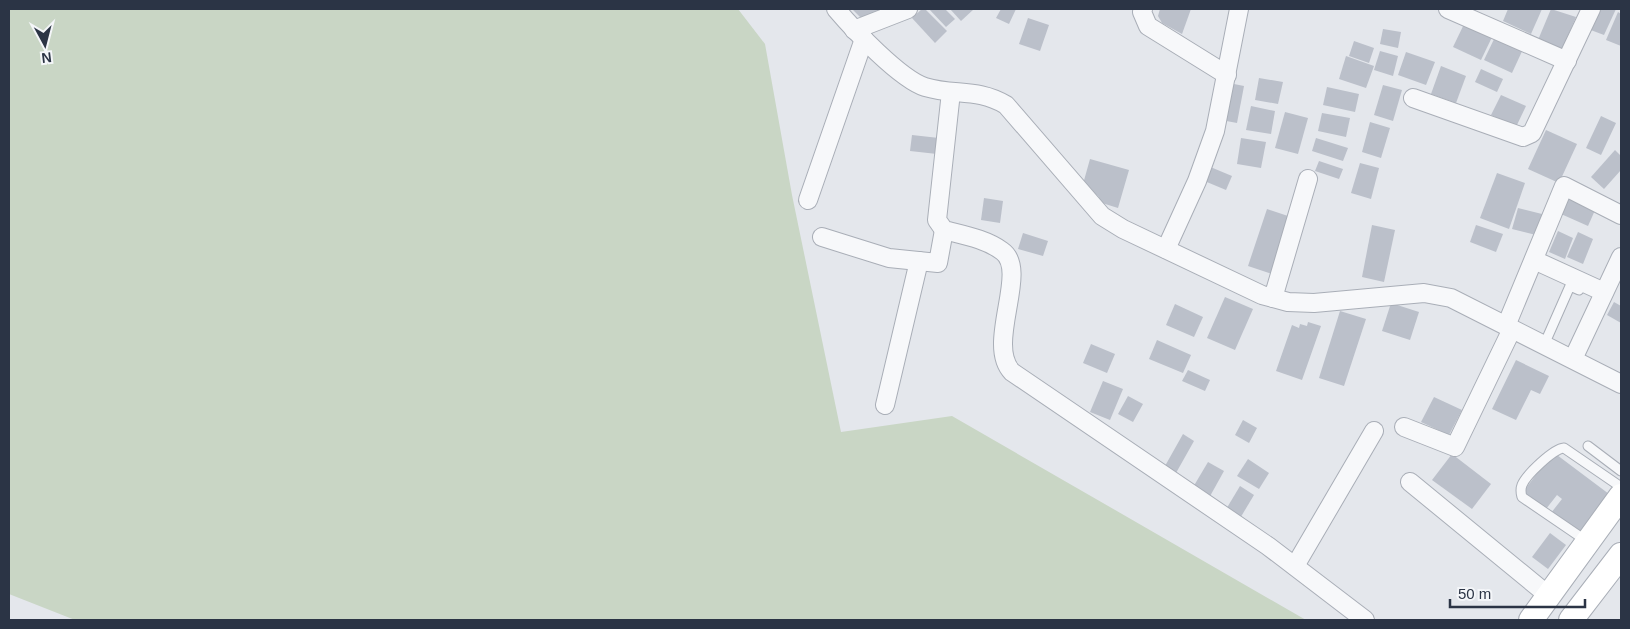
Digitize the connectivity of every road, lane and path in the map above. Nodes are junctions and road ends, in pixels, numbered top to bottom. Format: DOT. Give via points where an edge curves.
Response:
graph roads {
  1 [pos="836,9"];
  2 [pos="908,9"];
  3 [pos="1143,9"];
  4 [pos="1239,9"];
  5 [pos="1448,9"];
  6 [pos="1591,9"];
  7 [pos="859,34"];
  8 [pos="1567,61"];
  9 [pos="1227,75"];
  10 [pos="951,92"];
  11 [pos="1413,98"];
  12 [pos="1308,180"];
  13 [pos="808,200"];
  14 [pos="1621,215"];
  15 [pos="944,230"];
  16 [pos="822,237"];
  17 [pos="1166,249"];
  18 [pos="1621,257"];
  19 [pos="919,261"];
  20 [pos="1539,267"];
  21 [pos="1570,286"];
  22 [pos="1597,293"];
  23 [pos="1273,298"];
  24 [pos="1509,327"];
  25 [pos="1544,345"];
  26 [pos="1573,359"];
  27 [pos="1621,384"];
  28 [pos="885,405"];
  29 [pos="1404,427"];
  30 [pos="1374,431"];
  31 [pos="1588,446"];
  32 [pos="1621,472"];
  33 [pos="1410,482"];
  34 [pos="1621,487"];
  35 [pos="1621,496"];
  36 [pos="1588,542"];
  37 [pos="1621,555"];
  38 [pos="1295,566"];
  39 [pos="1549,596"];
  40 [pos="1366,620"];
  41 [pos="1531,620"];
  42 [pos="1571,620"];
  1 -- 7 [label="street"];
  2 -- 7 [label="street"];
  3 -- 9 [label="street" via="1148,26"];
  4 -- 9 [label="street"];
  5 -- 8 [label="street"];
  6 -- 8 [label="street"];
  7 -- 10 [label="street" via="922,86"];
  7 -- 13 [label="street"];
  8 -- 11 [label="street" via="1528,136 1523,137"];
  9 -- 17 [label="street" via="1215,131"];
  10 -- 15 [label="street" via="937,220"];
  10 -- 17 [label="street" via="990,96 1006,105 1102,216"];
  12 -- 23 [label="street"];
  14 -- 20 [label="street" via="1564,186"];
  15 -- 19 [label="street" via="938,263"];
  15 -- 38 [label="street" via="1004,251 1012,266 1003,348 1005,365 1012,372"];
  16 -- 19 [label="street" via="889,258"];
  17 -- 23 [label="street"];
  18 -- 22 [label="street"];
  19 -- 28 [label="street"];
  20 -- 21 [label="lane"];
  20 -- 22 [label="street"];
  20 -- 24 [label="street"];
  21 -- 22 [label="lane"];
  21 -- 25 [label="lane"];
  22 -- 26 [label="street"];
  23 -- 24 [label="street" via="1314,303 1424,293 1451,298"];
  24 -- 25 [label="street"];
  24 -- 29 [label="street" via="1454,447"];
  25 -- 26 [label="street"];
  26 -- 27 [label="street"];
  30 -- 38 [label="street"];
  31 -- 32 [label="lane"];
  33 -- 39 [label="street"];
  34 -- 36 [label="lane" via="1564,448 1550,454 1522,485 1522,497"];
  35 -- 36 [label="main road"];
  36 -- 39 [label="main road"];
  37 -- 42 [label="main road"];
  38 -- 40 [label="street"];
  39 -- 41 [label="main road"];
}
